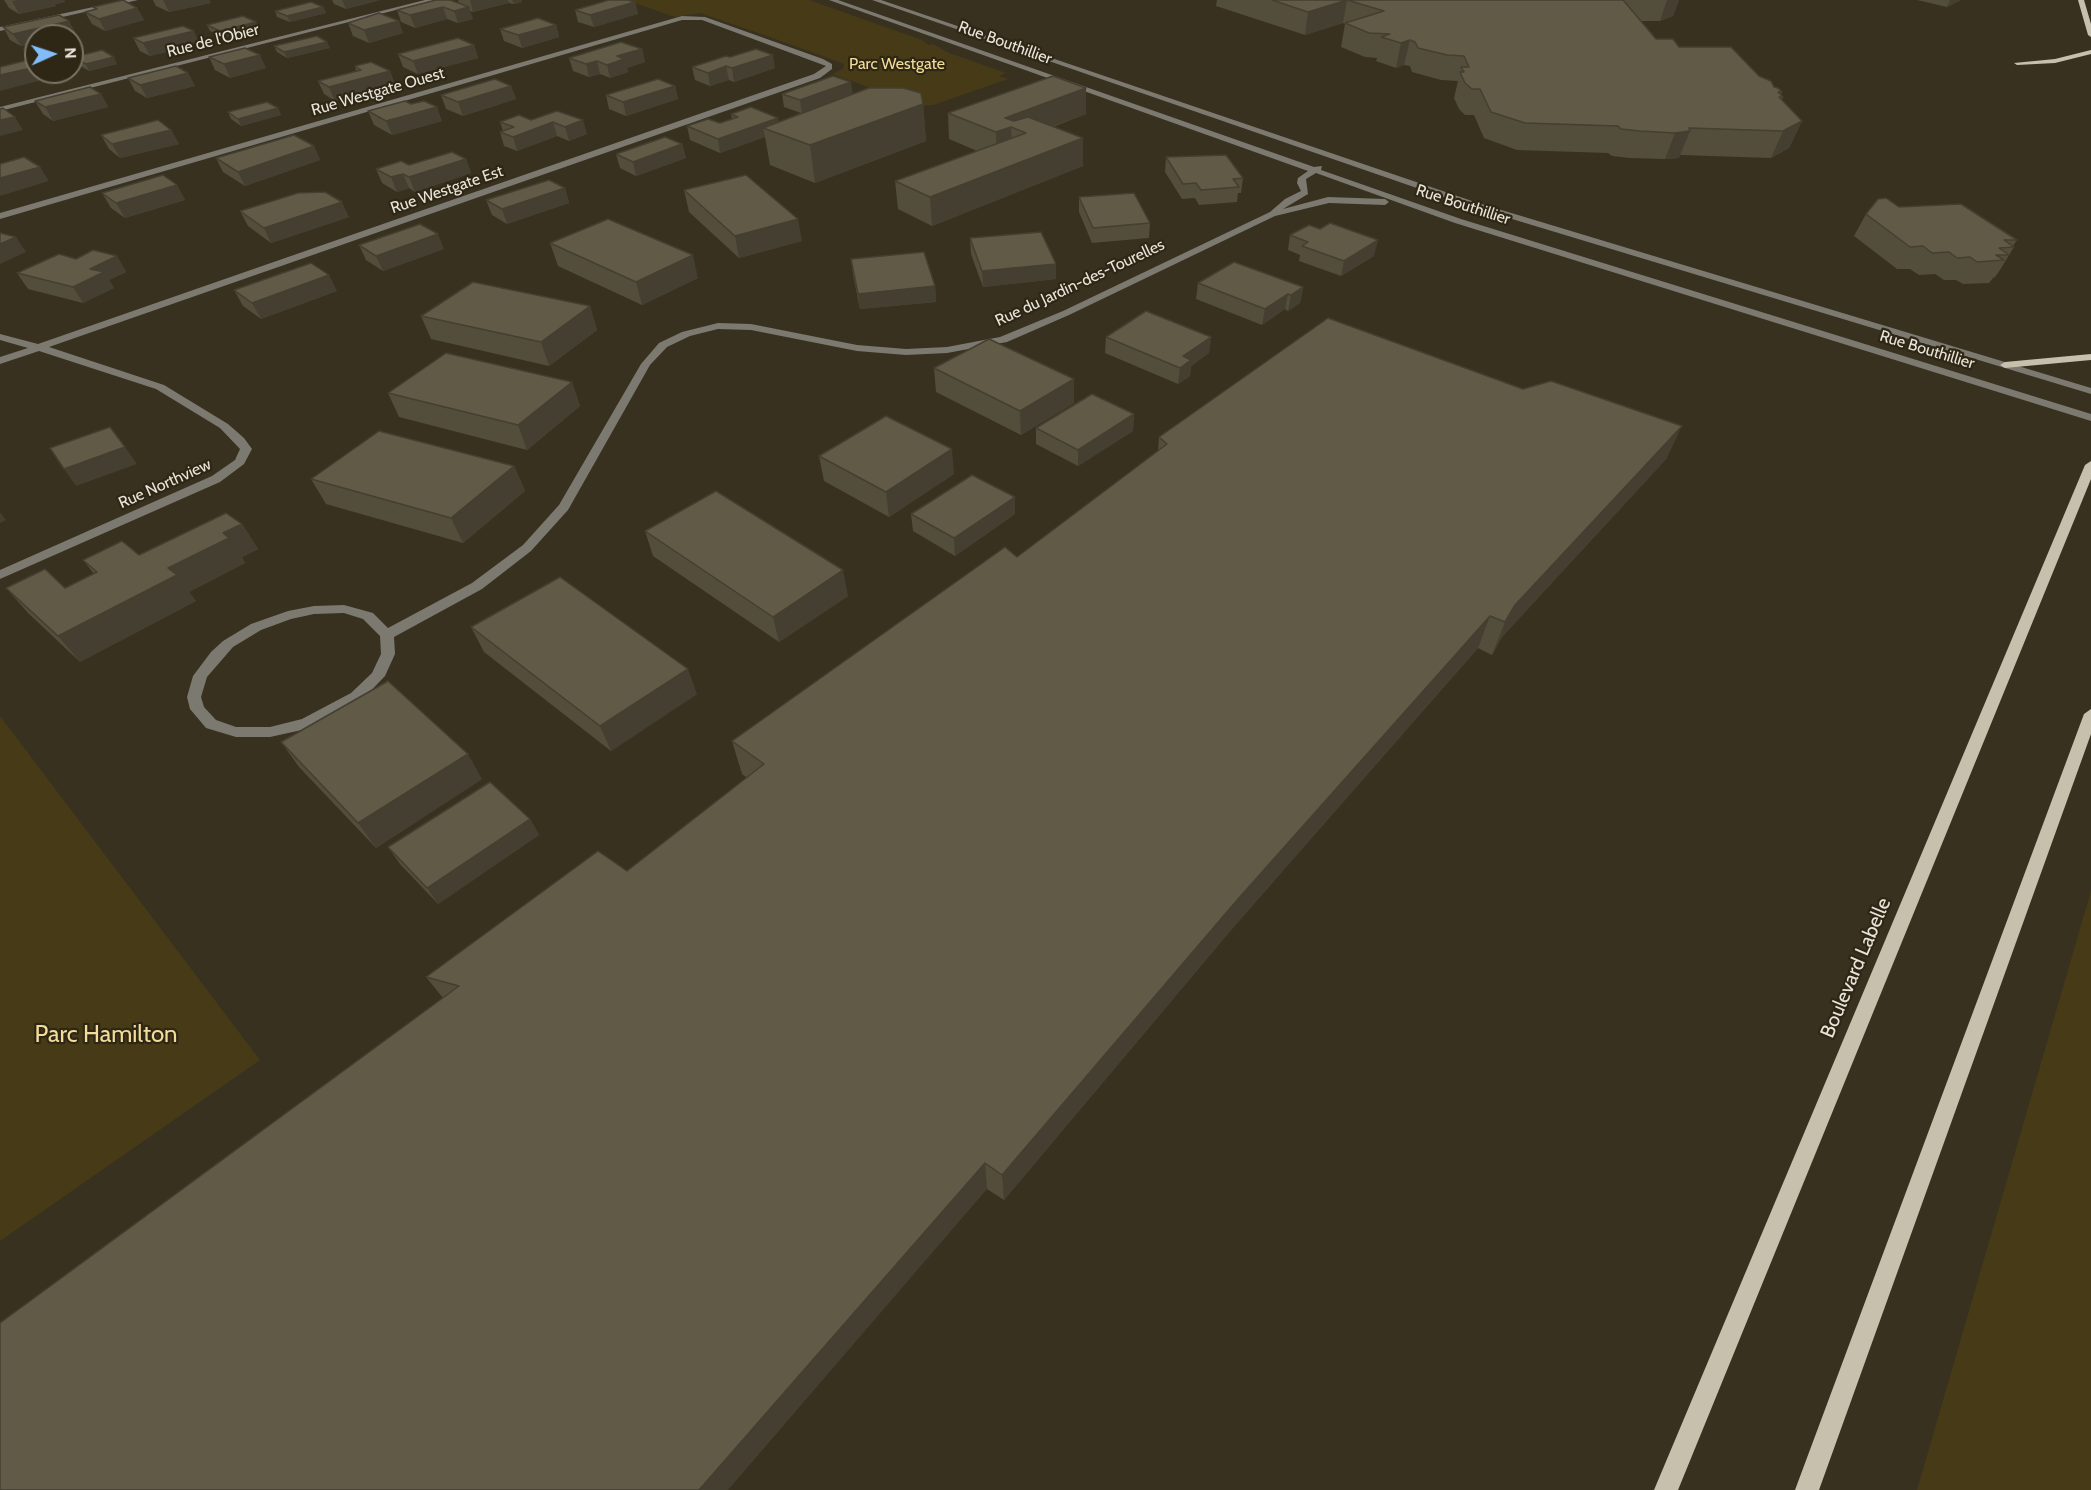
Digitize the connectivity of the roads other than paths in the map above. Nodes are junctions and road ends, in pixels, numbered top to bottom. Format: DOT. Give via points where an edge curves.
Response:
graph roads {
  1 [pos="135,0"];
  2 [pos="432,0"];
  3 [pos="832,0"];
  4 [pos="875,0"];
  5 [pos="2081,0"];
  6 [pos="0,29"];
  7 [pos="2091,34"];
  8 [pos="763,39"];
  9 [pos="2091,52"];
  10 [pos="2017,63"];
  11 [pos="0,109"];
  12 [pos="1339,159"];
  13 [pos="1313,171"];
  14 [pos="1314,191"];
  15 [pos="1331,200"];
  16 [pos="1402,203"];
  17 [pos="1272,214"];
  18 [pos="0,216"];
  19 [pos="0,337"];
  20 [pos="37,348"];
  21 [pos="2091,357"];
  22 [pos="0,361"];
  23 [pos="2005,365"];
  24 [pos="2091,392"];
  25 [pos="2091,418"];
  26 [pos="2091,465"];
  27 [pos="0,575"];
  28 [pos="387,635"];
  29 [pos="2091,714"];
  30 [pos="1666,1490"];
  31 [pos="1807,1490"];
  1 -- 6 [label="street"];
  2 -- 11 [label="street, Rue de l'Obier"];
  3 -- 13 [label="street, Rue Bouthillier"];
  4 -- 12 [label="street, Rue Bouthillier"];
  5 -- 7 [label="main road"];
  8 -- 18 [label="street, Rue Westgate Ouest" via="700,18 675,20"];
  8 -- 20 [label="street, Rue Westgate Est" via="825,61 831,67 806,80"];
  9 -- 10 [label="main road" via="2055,61"];
  12 -- 13 [label="street"];
  12 -- 23 [label="street, Rue Bouthillier" via="1494,211"];
  13 -- 14 [label="street" via="1301,181"];
  13 -- 16 [label="street, Rue Bouthillier"];
  14 -- 15 [label="street"];
  14 -- 17 [label="street, Rue du Jardin-des-Tourelles" via="1288,201"];
  15 -- 16 [label="street, Rue du Jardin-des-Tourelles"];
  15 -- 17 [label="street, Rue du Jardin-des-Tourelles"];
  16 -- 25 [label="street, Rue Bouthillier"];
  17 -- 28 [label="street, Rue du Jardin-des-Tourelles" via="1003,340 947,350 906,352 857,348 751,327 718,326 686,333 663,345 646,364 564,507 527,548 477,586"];
  19 -- 20 [label="street, Rue Northview"];
  20 -- 22 [label="street, Rue Westgate Est"];
  20 -- 27 [label="street, Rue Northview" via="160,387 224,426 246,449 240,462 216,479"];
  21 -- 23 [label="main road"];
  23 -- 24 [label="street, Rue Bouthillier"];
  26 -- 30 [label="main road, Boulevard Labelle"];
  28 -- 28 [label="street" via="368,616 344,609 288,615 256,627 216,655 200,676 194,698 197,708 211,724 236,732 270,732 306,724 356,697 378,675 388,654"];
  29 -- 31 [label="main road"];
}
